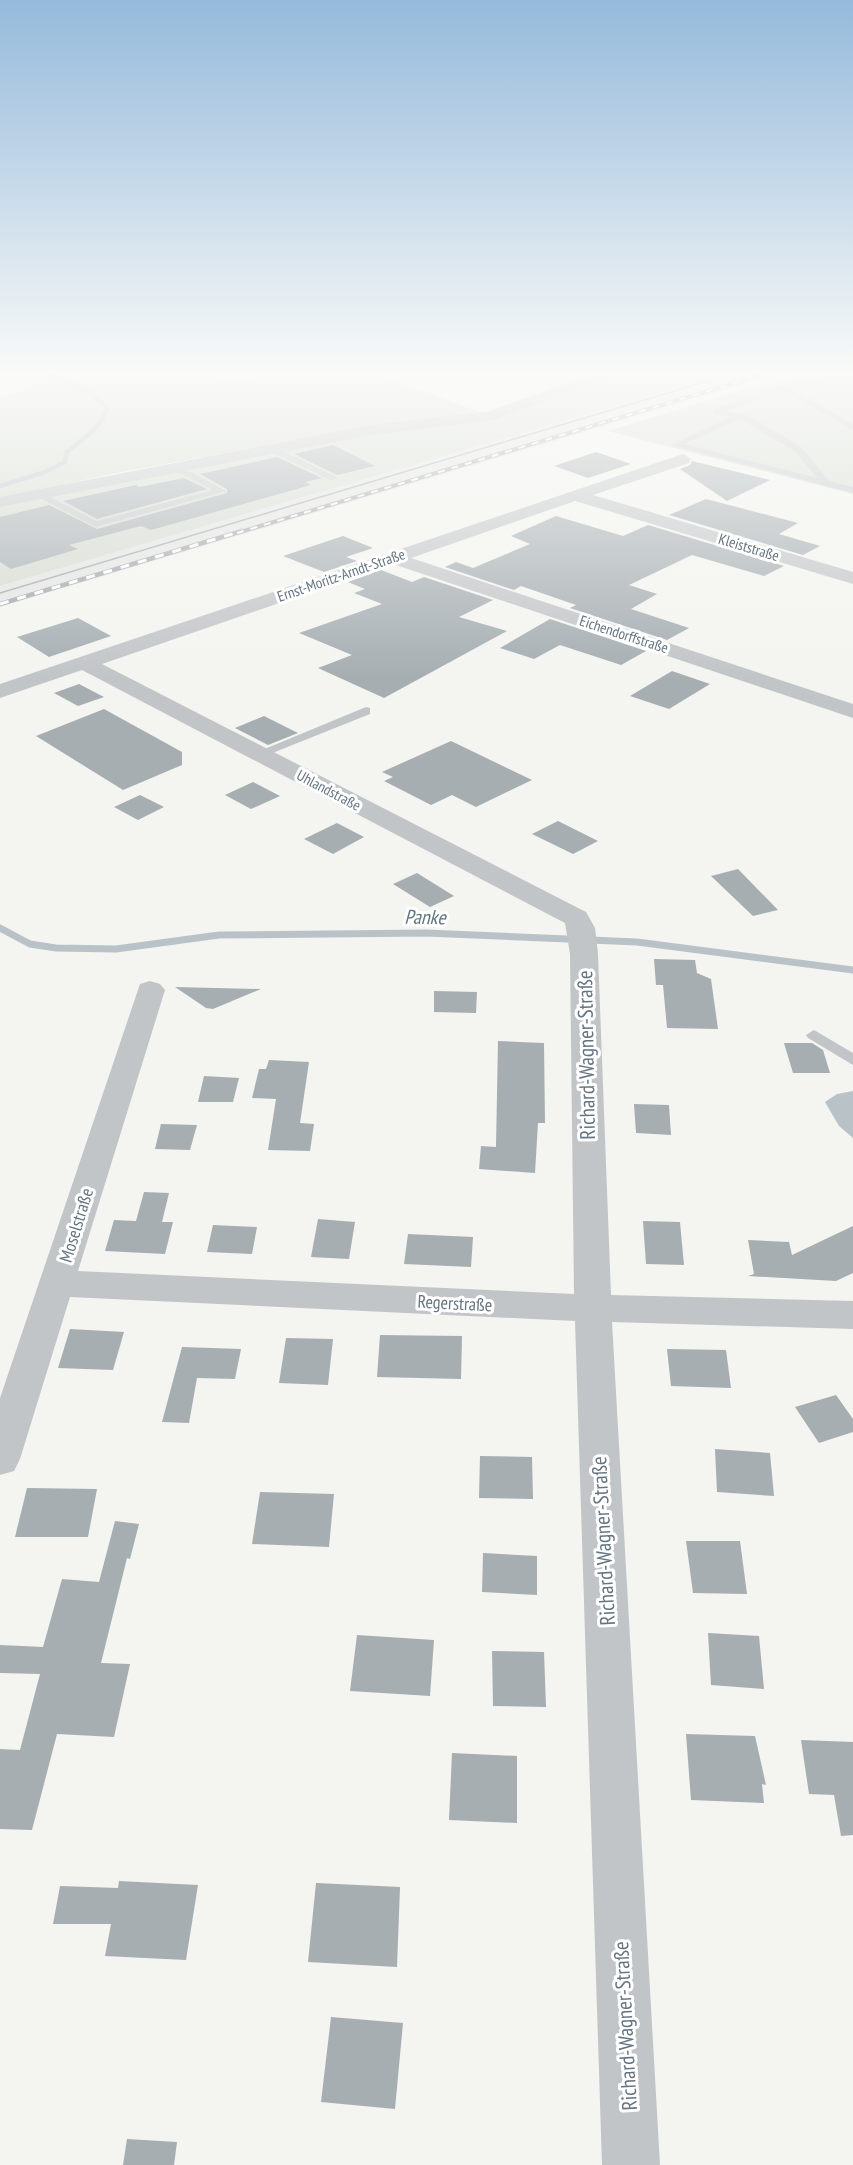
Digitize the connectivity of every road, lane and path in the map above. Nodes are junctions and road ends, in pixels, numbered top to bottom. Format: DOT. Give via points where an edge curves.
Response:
graph roads {
  1 [pos="129,476"];
  2 [pos="192,476"];
  3 [pos="330,476"];
  4 [pos="634,476"];
  5 [pos="801,476"];
  6 [pos="820,476"];
  7 [pos="334,478"];
  8 [pos="825,482"];
  9 [pos="853,489"];
  10 [pos="37,494"];
  11 [pos="576,496"];
  12 [pos="0,502"];
  13 [pos="394,558"];
  14 [pos="853,578"];
  15 [pos="82,662"];
  16 [pos="0,691"];
  17 [pos="366,711"];
  18 [pos="853,711"];
  19 [pos="261,753"];
  20 [pos="580,933"];
  21 [pos="150,990"];
  22 [pos="814,1035"];
  23 [pos="853,1060"];
  24 [pos="58,1283"];
  25 [pos="593,1308"];
  26 [pos="853,1315"];
  27 [pos="0,1459"];
  28 [pos="631,2165"];
  1 -- 10 [label="street"];
  2 -- 10 [label="lane" via="221,491 96,524"];
  3 -- 7 [label="lane"];
  4 -- 11 [label="street, Ernst-Moritz-Arndt-Straße"];
  5 -- 8 [label="lane"];
  6 -- 8 [label="lane"];
  8 -- 9 [label="lane"];
  10 -- 12 [label="street"];
  11 -- 13 [label="street, Ernst-Moritz-Arndt-Straße"];
  11 -- 14 [label="street, Kleiststraße"];
  13 -- 15 [label="street, Ernst-Moritz-Arndt-Straße"];
  13 -- 18 [label="street, Eichendorffstraße"];
  15 -- 16 [label="street, Ernst-Moritz-Arndt-Straße"];
  15 -- 19 [label="street, Uhlandstraße"];
  17 -- 19 [label="lane"];
  19 -- 20 [label="street, Uhlandstraße" via="462,861"];
  20 -- 25 [label="street, Richard-Wagner-Straße"];
  21 -- 24 [label="street, Moselstraße"];
  22 -- 23 [label="lane"];
  24 -- 25 [label="street, Regerstraße"];
  24 -- 27 [label="street, Moselstraße"];
  25 -- 26 [label="street, Regerstraße"];
  25 -- 28 [label="street, Richard-Wagner-Straße"];
}
